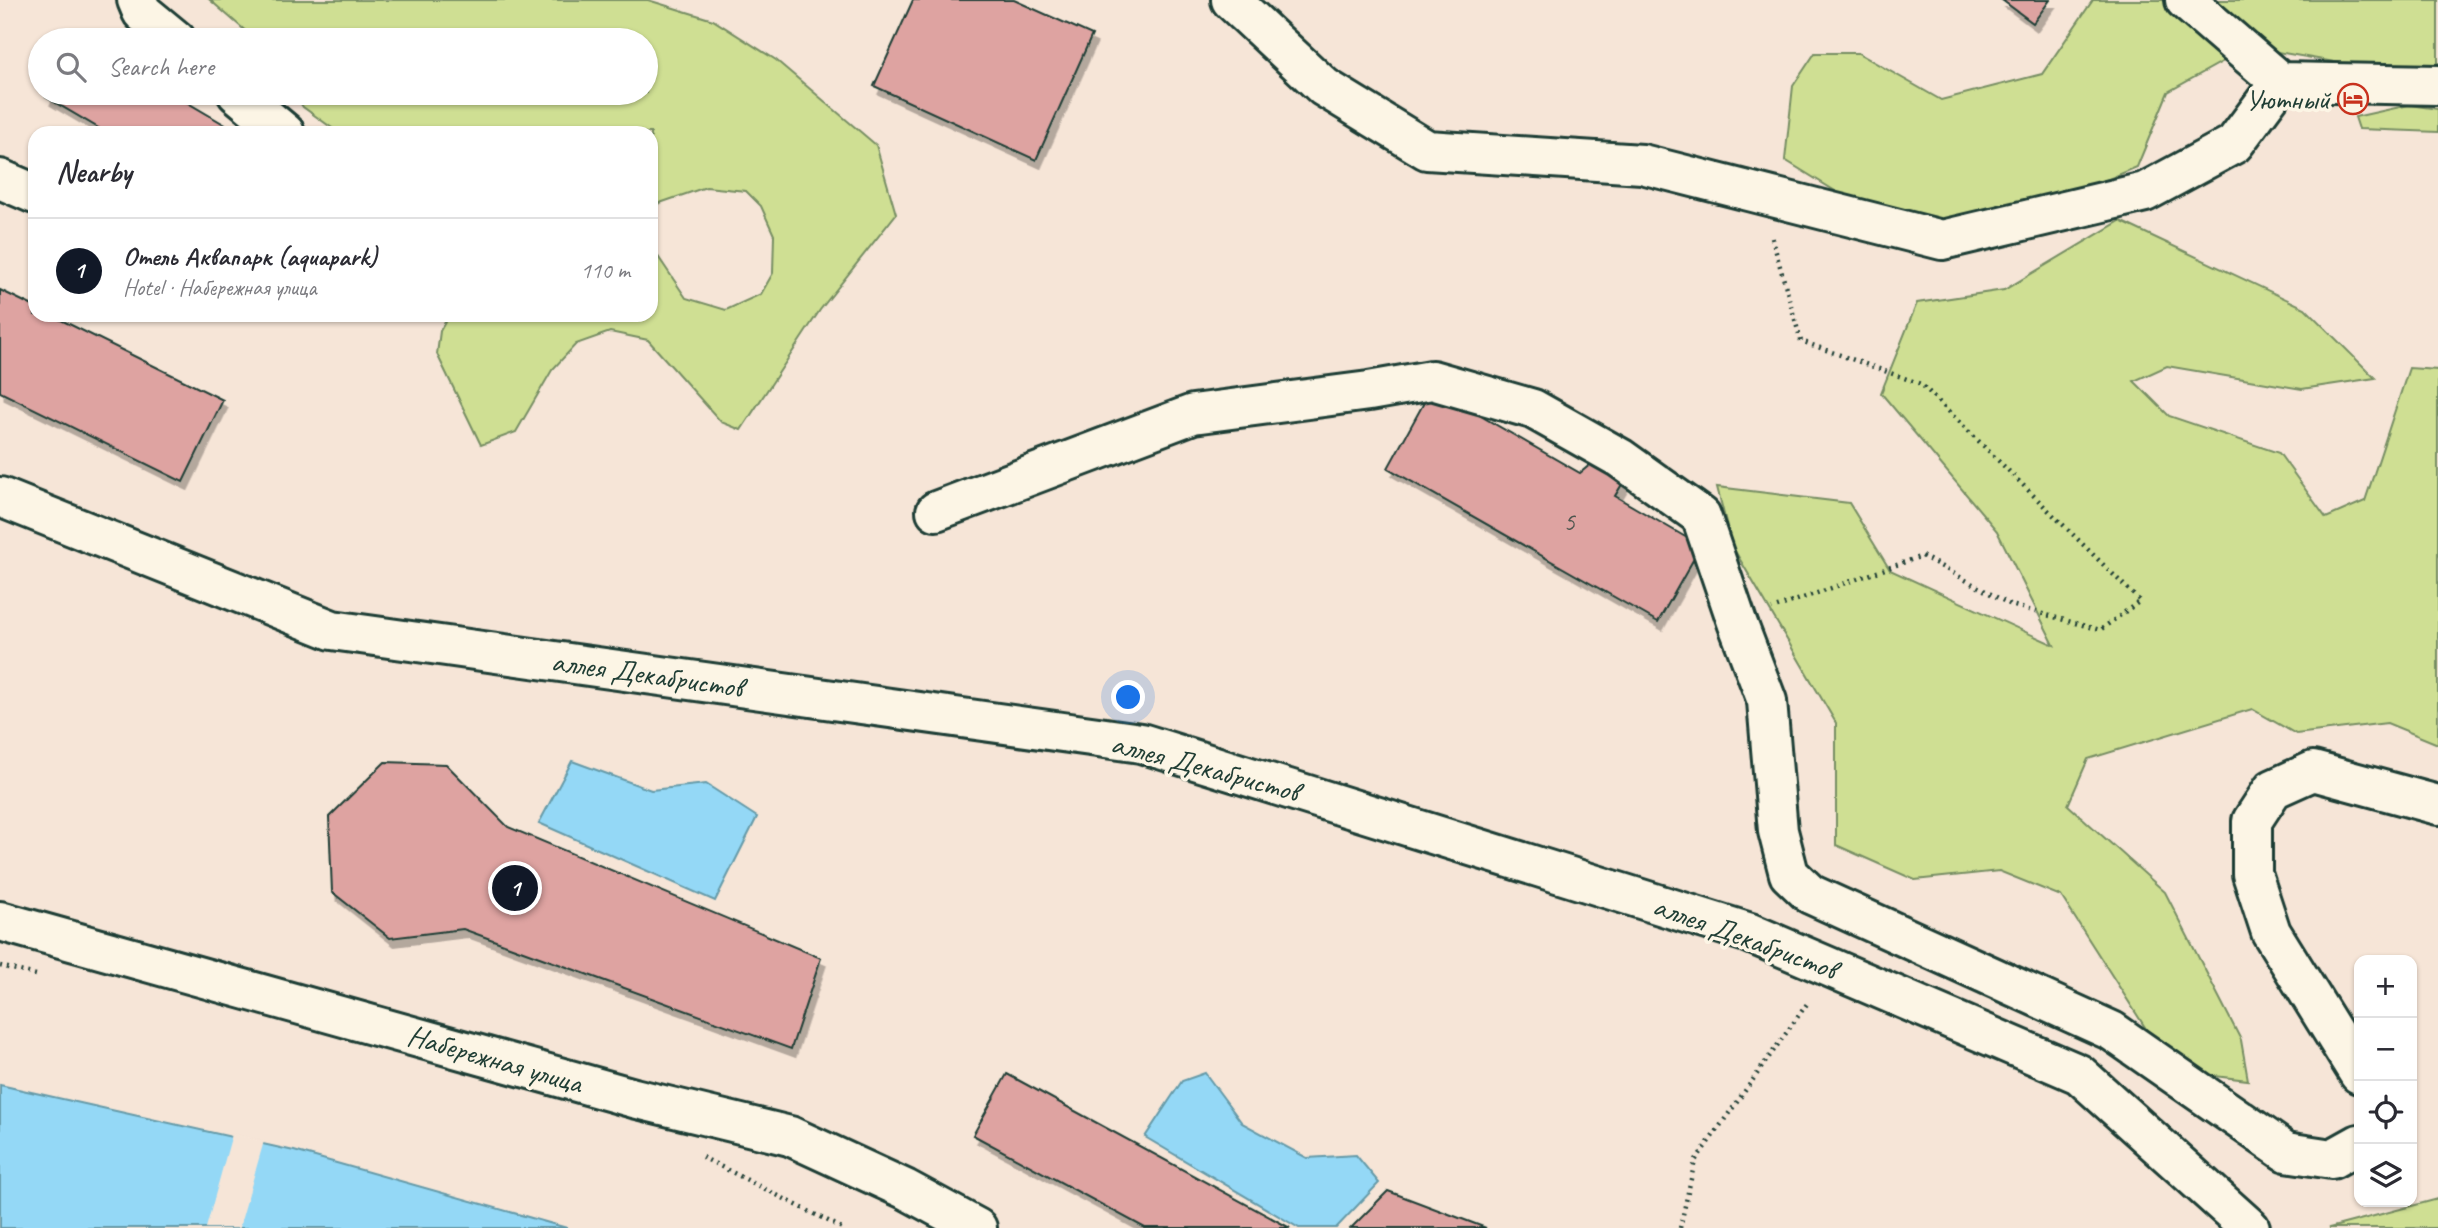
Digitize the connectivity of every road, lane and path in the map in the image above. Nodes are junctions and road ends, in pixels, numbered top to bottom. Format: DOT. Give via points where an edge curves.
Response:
graph roads {
  1 [pos="137,0"];
  2 [pos="1231,0"];
  3 [pos="2185,0"];
  4 [pos="161,28"];
  5 [pos="2280,82"];
  6 [pos="2438,85"];
  7 [pos="251,105"];
  8 [pos="277,126"];
  9 [pos="0,179"];
  10 [pos="28,191"];
  11 [pos="1759,193"];
  12 [pos="0,497"];
  13 [pos="936,511"];
  14 [pos="1737,622"];
  15 [pos="2438,805"];
  16 [pos="0,921"];
  17 [pos="1832,969"];
  18 [pos="2354,1066"];
  19 [pos="2354,1147"];
  20 [pos="977,1228"];
  21 [pos="1680,1228"];
  22 [pos="2250,1228"];
  1 -- 4 [label="street" via="142,12"];
  2 -- 11 [label="street" via="1324,87 1427,150 1642,164"];
  3 -- 5 [label="street"];
  5 -- 6 [label="street"];
  5 -- 11 [label="street" via="2234,144 2146,192 1942,240"];
  7 -- 8 [label="street"];
  9 -- 10 [label="street"];
  11 -- 14 [label="path" via="1801,341 1921,384 2140,601 2101,630 2011,605 1922,556"];
  12 -- 17 [label="street, аллея Декабристов" via="332,630 1141,743 1750,933"];
  13 -- 14 [label="street" via="1193,414 1432,380 1534,409 1620,458 1701,516"];
  14 -- 19 [label="street" via="1767,701 1778,831 1789,874 1810,894 2112,1031 2286,1152 2332,1159"];
  15 -- 18 [label="street" via="2313,771 2273,789 2252,821 2252,874 2271,932"];
  16 -- 20 [label="street, Набережная улица" via="634,1098 790,1136"];
  17 -- 21 [label="path" via="1695,1161"];
  17 -- 22 [label="street, аллея Декабристов" via="2079,1074"];
}
